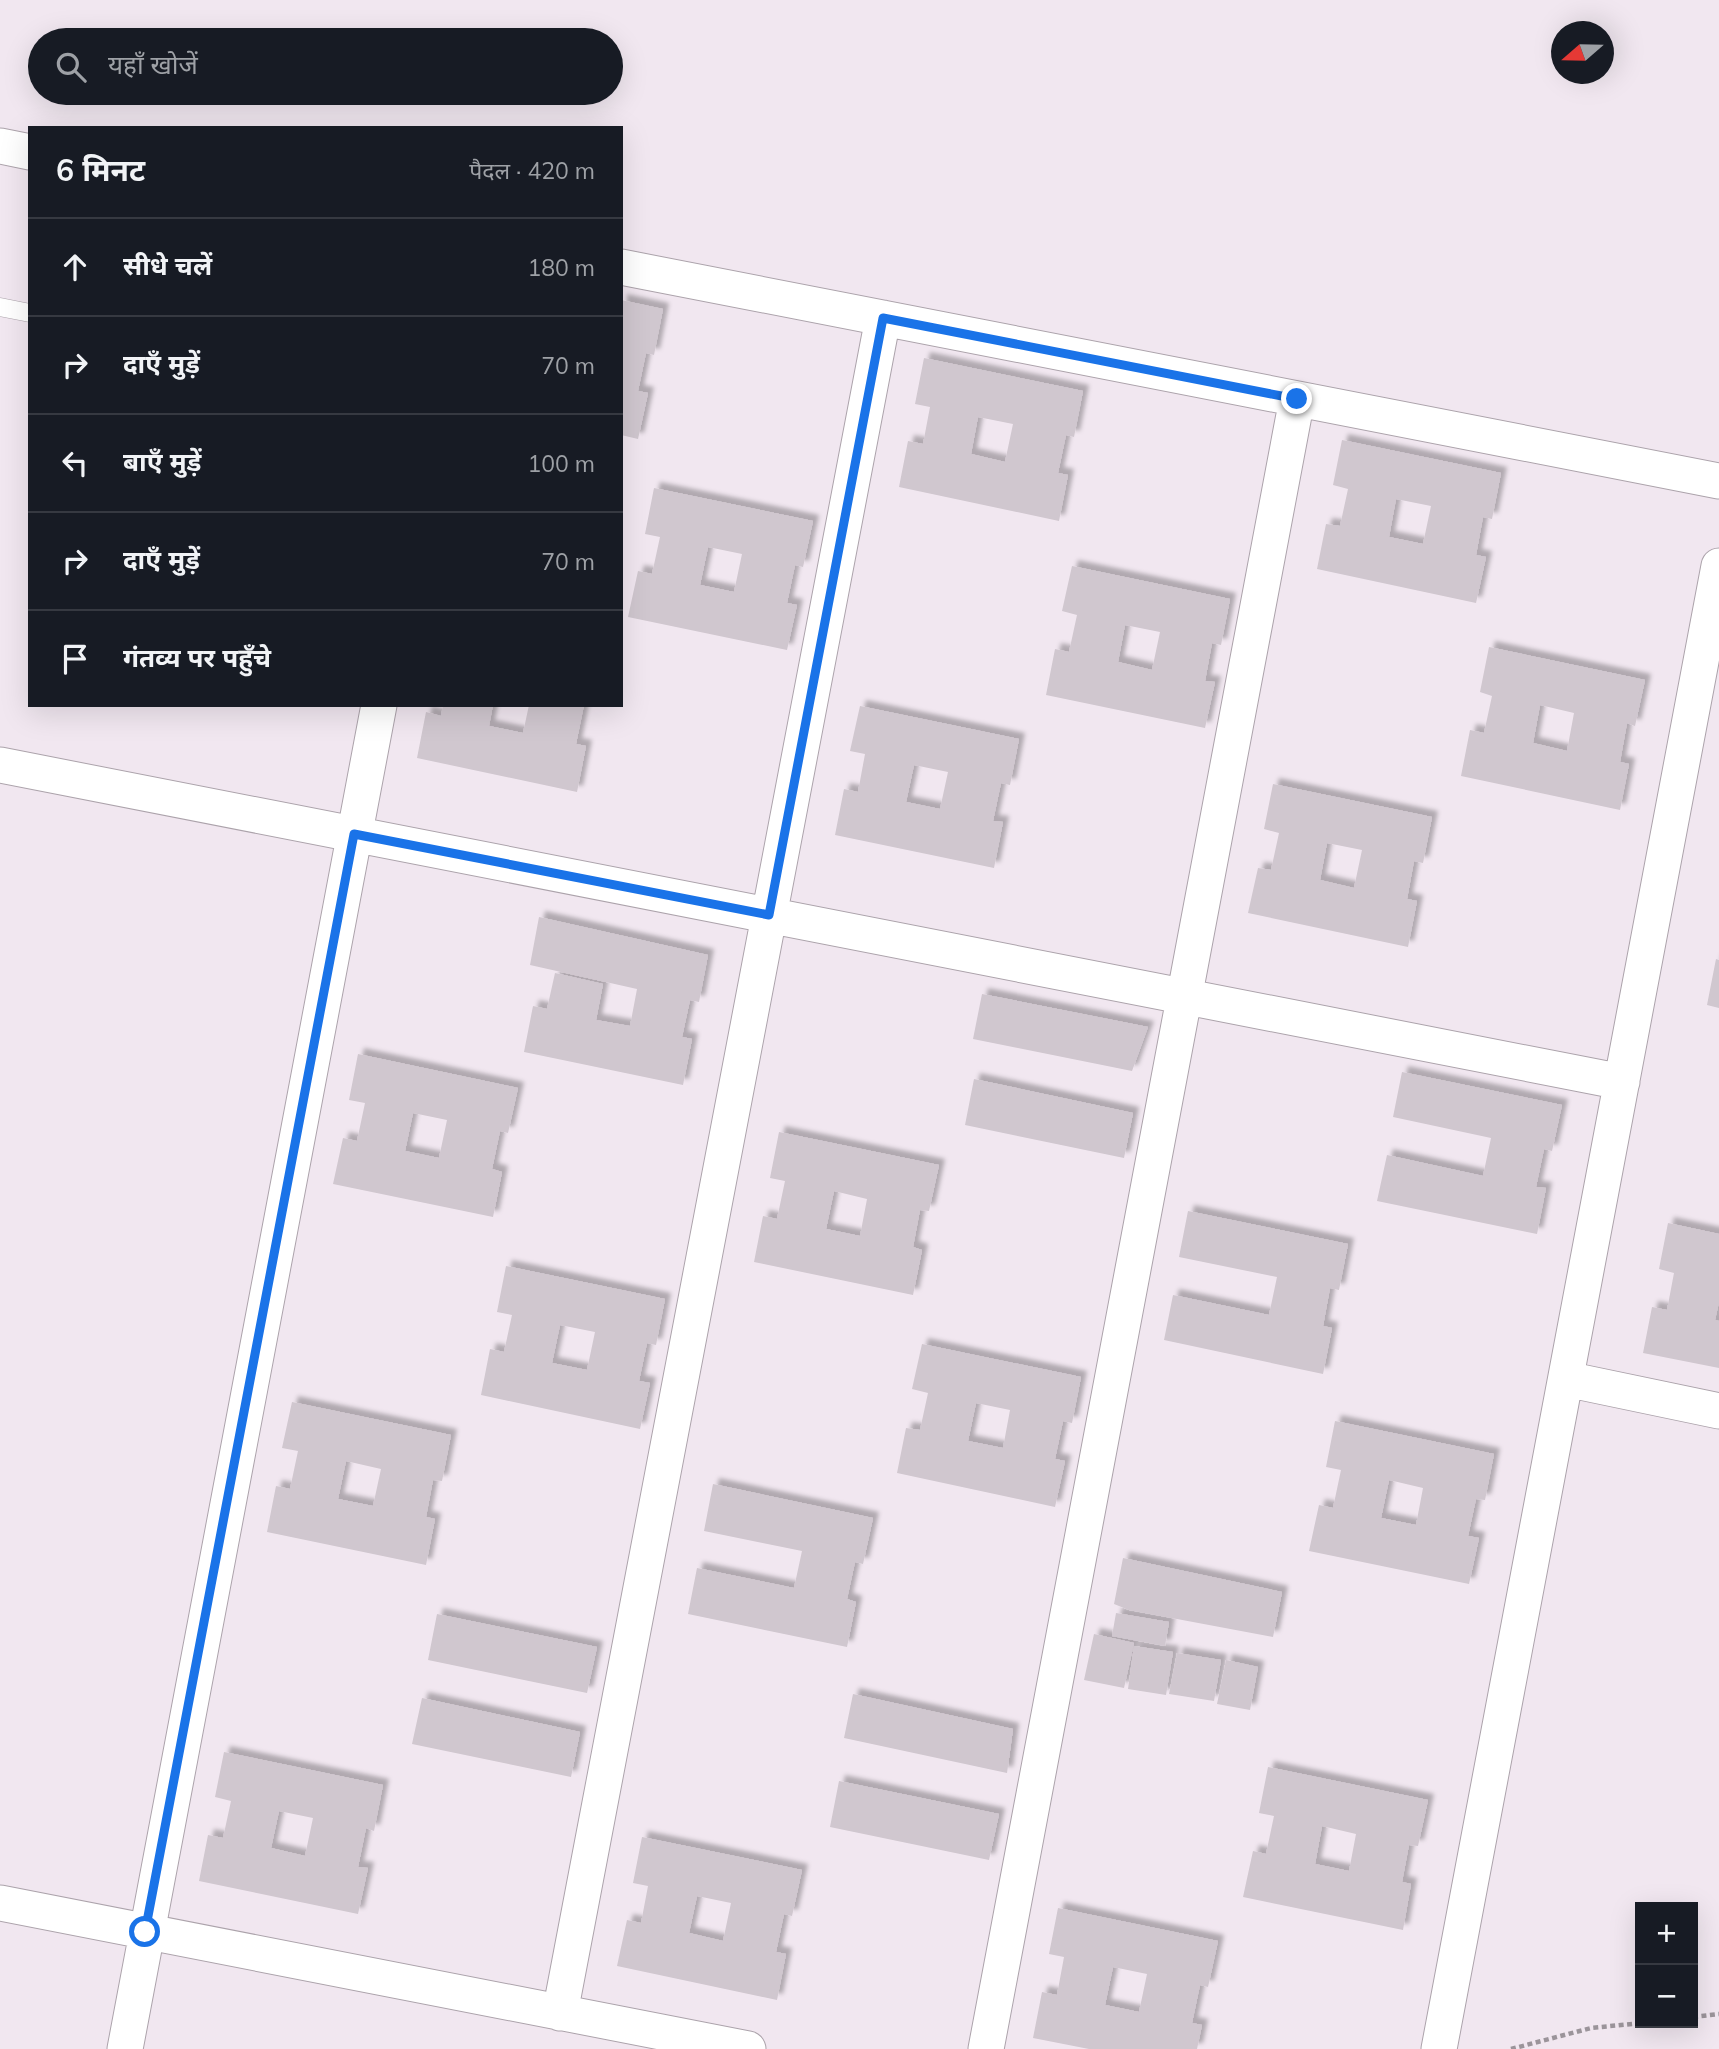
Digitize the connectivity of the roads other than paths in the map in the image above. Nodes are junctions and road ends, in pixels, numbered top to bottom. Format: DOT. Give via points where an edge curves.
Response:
graph roads {
  1 [pos="0,146"];
  2 [pos="28,152"];
  3 [pos="623,267"];
  4 [pos="0,307"];
  5 [pos="28,313"];
  6 [pos="883,318"];
  7 [pos="1297,399"];
  8 [pos="1719,481"];
  9 [pos="1719,566"];
  10 [pos="379,707"];
  11 [pos="0,765"];
  12 [pos="354,834"];
  13 [pos="769,915"];
  14 [pos="1184,996"];
  15 [pos="1622,1082"];
  16 [pos="1566,1379"];
  17 [pos="1719,1411"];
  18 [pos="0,1903"];
  19 [pos="145,1932"];
  20 [pos="560,2012"];
  21 [pos="125,2049"];
  22 [pos="748,2049"];
  23 [pos="986,2049"];
  24 [pos="1439,2049"];
  1 -- 2 [label="street"];
  3 -- 6 [label="street"];
  4 -- 5 [label="lane"];
  6 -- 7 [label="street"];
  6 -- 13 [label="street"];
  7 -- 8 [label="street"];
  7 -- 14 [label="street"];
  9 -- 15 [label="street"];
  10 -- 12 [label="street"];
  11 -- 12 [label="street"];
  12 -- 13 [label="street"];
  12 -- 19 [label="street"];
  13 -- 14 [label="street"];
  13 -- 20 [label="street"];
  14 -- 15 [label="street"];
  14 -- 23 [label="street"];
  15 -- 16 [label="street"];
  16 -- 17 [label="street"];
  16 -- 24 [label="street"];
  18 -- 19 [label="street"];
  19 -- 20 [label="street"];
  19 -- 21 [label="street"];
  20 -- 22 [label="street"];
}
